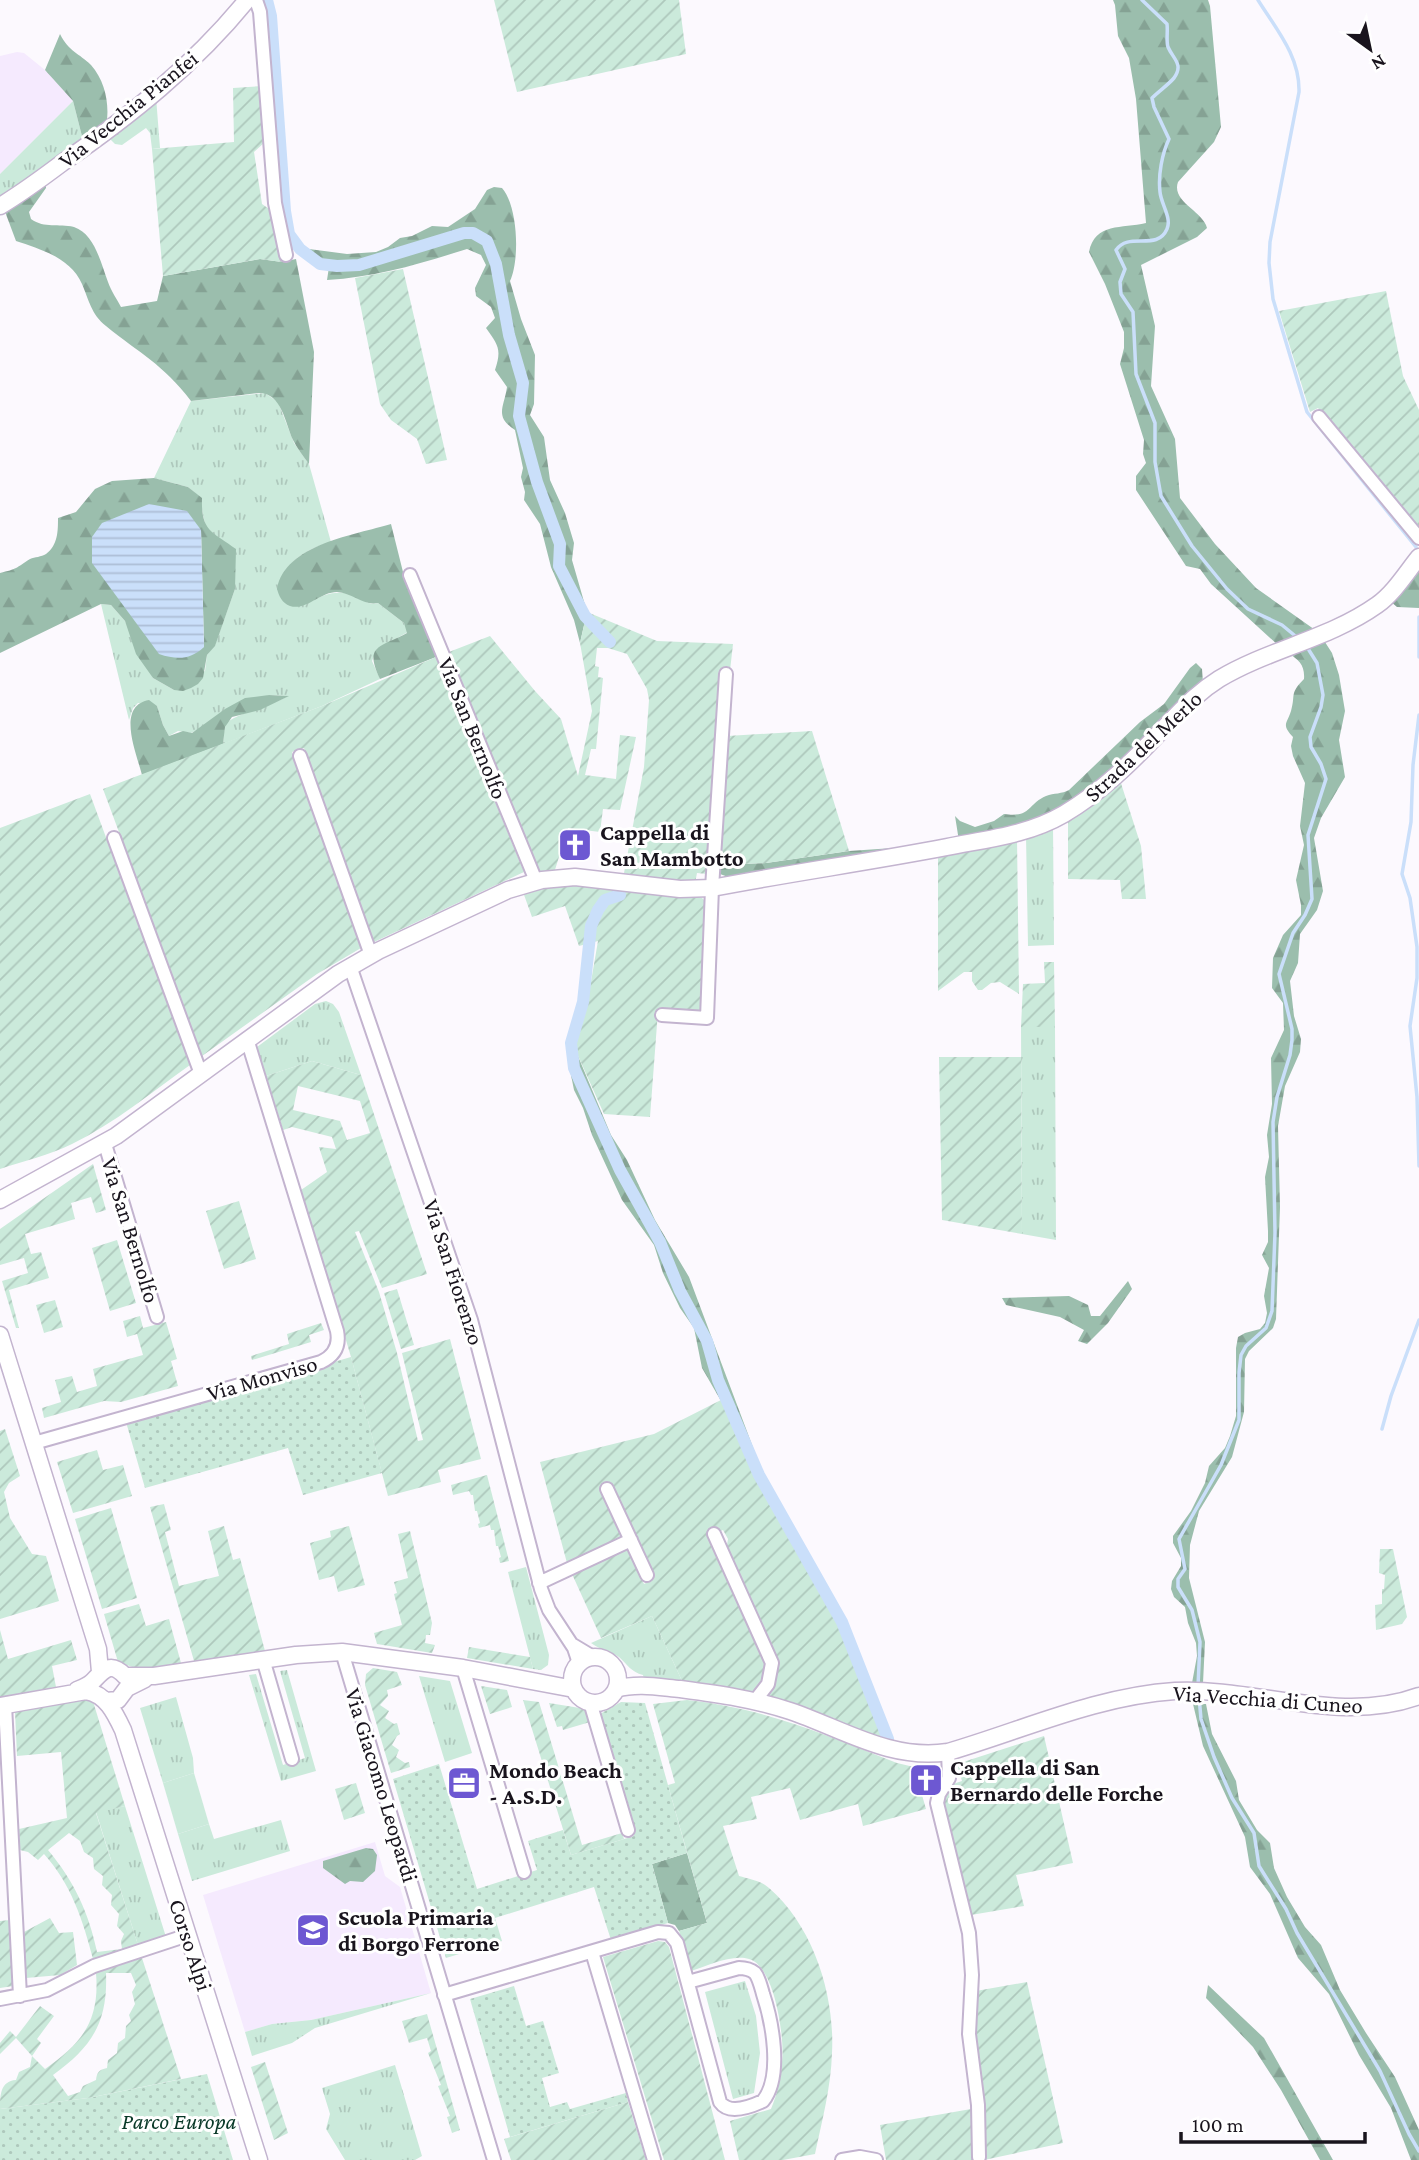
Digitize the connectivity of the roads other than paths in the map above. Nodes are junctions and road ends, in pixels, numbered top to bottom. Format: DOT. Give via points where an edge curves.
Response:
graph roads {
  1 [pos="247,0"];
  2 [pos="256,0"];
  3 [pos="0,206"];
  4 [pos="286,255"];
  5 [pos="1319,416"];
  6 [pos="1419,538"];
  7 [pos="1419,557"];
  8 [pos="410,575"];
  9 [pos="726,674"];
  10 [pos="300,756"];
  11 [pos="114,838"];
  12 [pos="536,881"];
  13 [pos="712,888"];
  14 [pos="371,954"];
  15 [pos="350,966"];
  16 [pos="662,1015"];
  17 [pos="247,1040"];
  18 [pos="201,1074"];
  19 [pos="105,1143"];
  20 [pos="3,1196"];
  21 [pos="157,1317"];
  22 [pos="0,1335"];
  23 [pos="34,1443"];
  24 [pos="607,1489"];
  25 [pos="714,1534"];
  26 [pos="631,1540"];
  27 [pos="647,1575"];
  28 [pos="539,1583"];
  29 [pos="342,1652"];
  30 [pos="263,1659"];
  31 [pos="463,1668"];
  32 [pos="580,1671"];
  33 [pos="617,1682"];
  34 [pos="110,1684"];
  35 [pos="1419,1696"];
  36 [pos="595,1702"];
  37 [pos="754,1702"];
  38 [pos="3,1705"];
  39 [pos="948,1752"];
  40 [pos="292,1759"];
  41 [pos="628,1830"];
  42 [pos="524,1872"];
  43 [pos="188,1935"];
  44 [pos="592,1952"];
  45 [pos="688,1982"];
  46 [pos="20,1996"];
  47 [pos="444,1996"];
  48 [pos="0,1999"];
  49 [pos="979,2157"];
  50 [pos="259,2160"];
  51 [pos="494,2160"];
  52 [pos="654,2160"];
  53 [pos="842,2160"];
  54 [pos="876,2160"];
  1 -- 3 [label="street, Via Vecchia Pianfei" via="164,86 99,138"];
  2 -- 4 [label="street" via="275,203"];
  5 -- 6 [label="street"];
  7 -- 13 [label="street, Strada del Merlo" via="1376,606 1320,636 1237,670 1196,695 1107,784 1040,827"];
  8 -- 12 [label="street, Via San Bernolfo"];
  9 -- 13 [label="street"];
  10 -- 14 [label="street"];
  11 -- 18 [label="street"];
  12 -- 13 [label="street, Via San Bernolfo" via="582,877"];
  12 -- 14 [label="street, Via San Bernolfo"];
  13 -- 16 [label="street" via="707,1018"];
  14 -- 15 [label="street, Via San Bernolfo"];
  15 -- 17 [label="street, Via San Bernolfo"];
  15 -- 28 [label="street, Via San Fiorenzo" via="471,1320"];
  17 -- 18 [label="street, Via San Bernolfo"];
  17 -- 23 [label="street, Via Monviso" via="337,1331 337,1348 320,1362"];
  18 -- 19 [label="street, Via San Bernolfo"];
  19 -- 20 [label="street, Via San Bernolfo"];
  19 -- 21 [label="street, Via San Bernolfo"];
  22 -- 23 [label="street, Corso Alpi"];
  23 -- 34 [label="street, Corso Alpi"];
  24 -- 26 [label="street"];
  25 -- 37 [label="street" via="772,1663 768,1684"];
  26 -- 27 [label="street"];
  26 -- 28 [label="street"];
  28 -- 32 [label="street, Via San Fiorenzo" via="551,1614 582,1652"];
  29 -- 30 [label="street"];
  29 -- 31 [label="street"];
  29 -- 47 [label="street, Via Giacomo Leopardi"];
  30 -- 34 [label="street"];
  30 -- 40 [label="street"];
  31 -- 32 [label="street" via="545,1682"];
  31 -- 42 [label="street"];
  32 -- 33 [label="street" via="608,1661"];
  32 -- 36 [label="street" via="580,1698"];
  33 -- 36 [label="street" via="612,1696"];
  33 -- 37 [label="street, Via Vecchia di Cuneo"];
  34 -- 38 [label="street"];
  34 -- 43 [label="street, Corso Alpi"];
  35 -- 39 [label="street, Via Vecchia di Cuneo" via="1351,1707 1198,1691 1152,1693 1104,1702"];
  36 -- 41 [label="street"];
  37 -- 39 [label="street, Via Vecchia di Cuneo" via="892,1751"];
  38 -- 46 [label="street"];
  39 -- 49 [label="street" via="949,1778 937,1803 969,1933 969,2034"];
  43 -- 46 [label="street" via="94,1966 47,1990"];
  43 -- 50 [label="street, Corso Alpi"];
  44 -- 45 [label="street" via="658,1932 669,1933"];
  44 -- 47 [label="street"];
  44 -- 52 [label="street"];
  45 -- 45 [label="street" via="722,2106 732,2110 763,2101 769,2091 774,2050 770,2016 757,1977 739,1968"];
  46 -- 48 [label="street"];
  47 -- 51 [label="street, Via Giacomo Leopardi"];
  53 -- 54 [label="street"];
}
